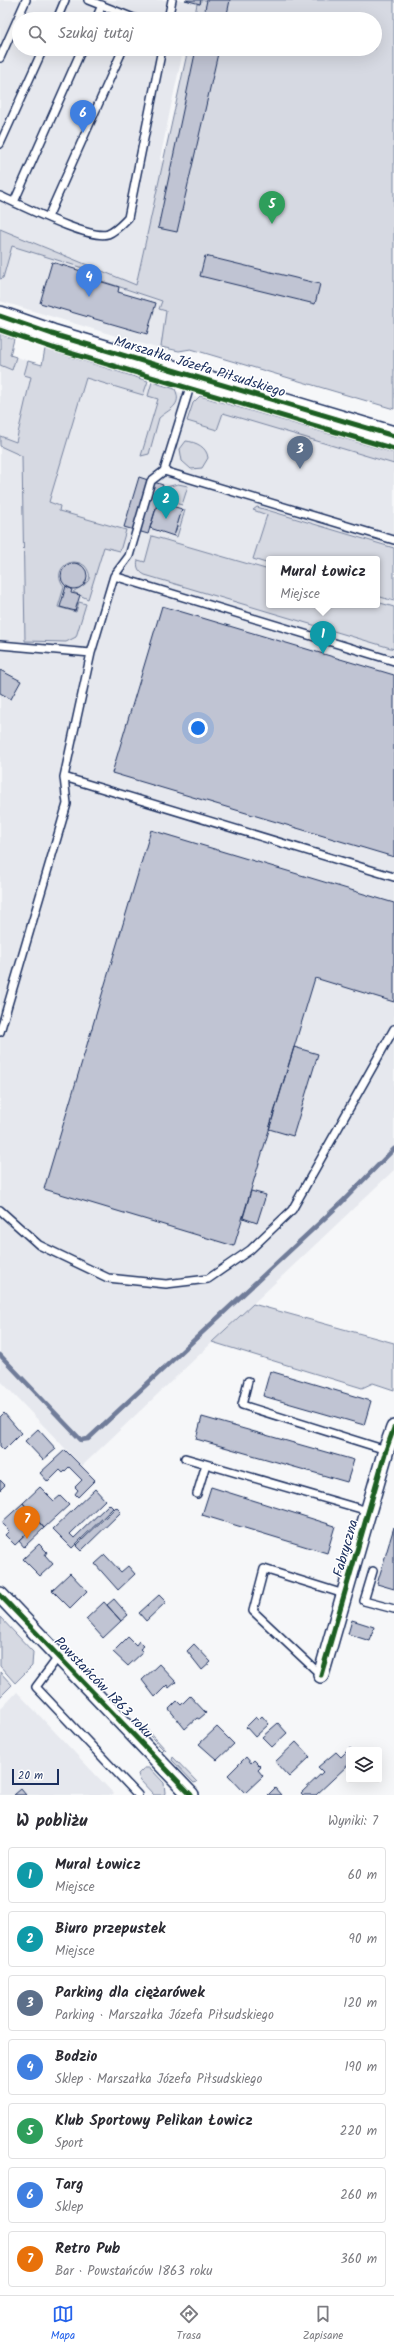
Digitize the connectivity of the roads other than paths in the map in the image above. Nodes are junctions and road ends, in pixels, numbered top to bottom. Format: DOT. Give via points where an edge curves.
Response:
graph roads {
  1 [pos="26,0"];
  2 [pos="65,0"];
  3 [pos="88,0"];
  4 [pos="172,0"];
  5 [pos="102,5"];
  6 [pos="21,12"];
  7 [pos="60,12"];
  8 [pos="99,12"];
  9 [pos="119,12"];
  10 [pos="169,12"];
  11 [pos="12,31"];
  12 [pos="40,56"];
  13 [pos="79,56"];
  14 [pos="120,56"];
  15 [pos="161,56"];
  16 [pos="0,58"];
  17 [pos="0,144"];
  18 [pos="0,196"];
  19 [pos="14,202"];
  20 [pos="48,217"];
  21 [pos="0,316"];
  22 [pos="193,376"];
  23 [pos="394,436"];
  24 [pos="164,471"];
  25 [pos="394,540"];
  26 [pos="114,576"];
  27 [pos="0,645"];
  28 [pos="91,653"];
  29 [pos="394,661"];
  30 [pos="64,777"];
  31 [pos="394,877"];
  32 [pos="394,1029"];
  33 [pos="0,1032"];
  34 [pos="0,1210"];
  35 [pos="248,1381"];
  36 [pos="394,1428"];
  37 [pos="386,1450"];
  38 [pos="185,1458"];
  39 [pos="206,1464"];
  40 [pos="197,1494"];
  41 [pos="368,1512"];
  42 [pos="373,1571"];
  43 [pos="344,1594"];
  44 [pos="0,1595"];
  45 [pos="394,1609"];
  46 [pos="58,1656"];
  47 [pos="321,1675"];
  48 [pos="138,1795"];
  49 [pos="191,1795"];
  1 -- 6 [label="lane"];
  2 -- 7 [label="lane"];
  3 -- 5 [label="lane"];
  4 -- 10 [label="lane"];
  5 -- 8 [label="lane"];
  5 -- 9 [label="lane"];
  11 -- 16 [label="lane"];
  12 -- 17 [label="lane"];
  13 -- 19 [label="lane"];
  14 -- 20 [label="lane"];
  15 -- 20 [label="lane" via="128,218 107,234 90,234"];
  18 -- 19 [label="lane"];
  19 -- 20 [label="lane"];
  21 -- 22 [label="street, Marszałka Józefa Piłsudskiego"];
  22 -- 23 [label="street, Marszałka Józefa Piłsudskiego"];
  22 -- 24 [label="lane"];
  24 -- 25 [label="lane"];
  24 -- 26 [label="lane" via="151,482 129,556"];
  26 -- 28 [label="lane"];
  26 -- 29 [label="lane"];
  27 -- 28 [label="lane"];
  28 -- 30 [label="lane"];
  30 -- 31 [label="lane"];
  30 -- 33 [label="lane" via="67,804"];
  32 -- 34 [label="lane" via="292,1210 250,1250 208,1279 166,1284 108,1278 39,1245"];
  35 -- 37 [label="lane" via="242,1405"];
  36 -- 37 [label="street, Fabryczna"];
  37 -- 41 [label="street, Fabryczna"];
  38 -- 39 [label="lane"];
  39 -- 40 [label="lane"];
  39 -- 41 [label="lane"];
  41 -- 43 [label="street, Fabryczna"];
  42 -- 45 [label="lane" via="364,1600"];
  43 -- 47 [label="street, Fabryczna"];
  43 -- 47 [label="lane" via="264,1569 253,1611"];
  44 -- 46 [label="street, Powstańców 1863 roku"];
  46 -- 48 [label="lane" via="36,1687"];
  46 -- 49 [label="street, Powstańców 1863 roku"];
}
